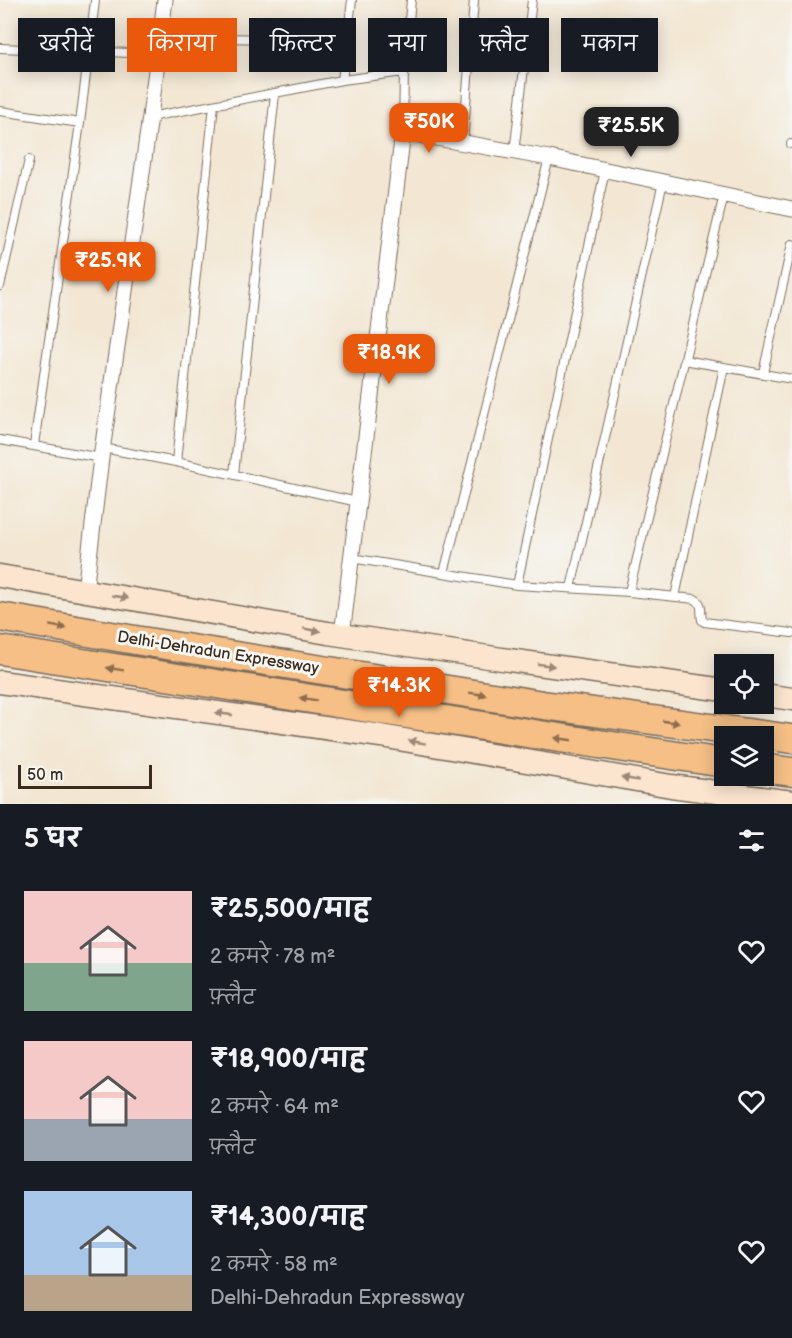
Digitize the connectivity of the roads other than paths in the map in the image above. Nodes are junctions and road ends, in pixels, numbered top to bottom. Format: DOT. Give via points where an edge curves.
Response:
graph roads {
  1 [pos="165,0"];
  2 [pos="352,0"];
  3 [pos="411,0"];
  4 [pos="474,0"];
  5 [pos="532,0"];
  6 [pos="95,2"];
  7 [pos="93,18"];
  8 [pos="163,18"];
  9 [pos="350,18"];
  10 [pos="409,18"];
  11 [pos="0,48"];
  12 [pos="18,49"];
  13 [pos="86,72"];
  14 [pos="155,72"];
  15 [pos="343,72"];
  16 [pos="404,72"];
  17 [pos="342,80"];
  18 [pos="275,94"];
  19 [pos="214,105"];
  20 [pos="0,111"];
  21 [pos="150,117"];
  22 [pos="80,123"];
  23 [pos="403,132"];
  24 [pos="462,144"];
  25 [pos="514,153"];
  26 [pos="549,158"];
  27 [pos="29,160"];
  28 [pos="605,170"];
  29 [pos="663,182"];
  30 [pos="724,195"];
  31 [pos="792,210"];
  32 [pos="792,243"];
  33 [pos="0,286"];
  34 [pos="684,360"];
  35 [pos="724,367"];
  36 [pos="763,374"];
  37 [pos="792,378"];
  38 [pos="0,440"];
  39 [pos="34,445"];
  40 [pos="102,453"];
  41 [pos="176,462"];
  42 [pos="234,474"];
  43 [pos="358,502"];
  44 [pos="351,558"];
  45 [pos="444,573"];
  46 [pos="0,576"];
  47 [pos="517,585"];
  48 [pos="572,588"];
  49 [pos="85,591"];
  50 [pos="629,592"];
  51 [pos="675,597"];
  52 [pos="0,617"];
  53 [pos="792,633"];
  54 [pos="342,635"];
  55 [pos="0,650"];
  56 [pos="0,681"];
  57 [pos="714,689"];
  58 [pos="774,696"];
  59 [pos="792,699"];
  60 [pos="792,739"];
  61 [pos="714,761"];
  62 [pos="774,769"];
  63 [pos="792,772"];
  64 [pos="792,802"];
  1 -- 8 [label="street"];
  2 -- 9 [label="lane"];
  3 -- 10 [label="lane"];
  4 -- 24 [label="lane"];
  5 -- 25 [label="lane"];
  6 -- 7 [label="lane"];
  11 -- 12 [label="lane"];
  13 -- 22 [label="lane"];
  14 -- 21 [label="street"];
  15 -- 17 [label="lane"];
  16 -- 17 [label="lane"];
  16 -- 23 [label="lane"];
  17 -- 18 [label="lane"];
  18 -- 19 [label="lane"];
  18 -- 42 [label="lane"];
  19 -- 21 [label="lane"];
  19 -- 41 [label="lane"];
  20 -- 22 [label="lane"];
  21 -- 40 [label="street"];
  22 -- 39 [label="lane"];
  23 -- 24 [label="street"];
  23 -- 43 [label="street"];
  24 -- 25 [label="street"];
  25 -- 26 [label="street"];
  26 -- 28 [label="street"];
  26 -- 45 [label="lane"];
  27 -- 33 [label="lane"];
  28 -- 29 [label="street"];
  28 -- 47 [label="lane"];
  29 -- 30 [label="street"];
  29 -- 48 [label="lane"];
  30 -- 31 [label="street"];
  30 -- 34 [label="lane"];
  32 -- 36 [label="lane"];
  34 -- 35 [label="lane"];
  34 -- 50 [label="lane"];
  35 -- 36 [label="lane"];
  35 -- 51 [label="lane"];
  36 -- 37 [label="lane"];
  38 -- 39 [label="lane"];
  39 -- 40 [label="lane"];
  40 -- 41 [label="lane"];
  40 -- 49 [label="street"];
  41 -- 42 [label="lane"];
  42 -- 43 [label="lane"];
  43 -- 44 [label="street"];
  44 -- 45 [label="lane"];
  44 -- 54 [label="street"];
  45 -- 47 [label="lane"];
  46 -- 49 [label="street"];
  47 -- 48 [label="lane"];
  48 -- 50 [label="lane"];
  49 -- 54 [label="street, one-way"];
  50 -- 51 [label="lane"];
  51 -- 53 [label="lane" via="699,602 705,622"];
  52 -- 60 [label="highway, Delhi-Dehradun Expressway, one-way" via="543,705"];
  54 -- 57 [label="street, one-way"];
  61 -- 55 [label="highway, Delhi-Dehradun Expressway, one-way"];
  64 -- 56 [label="street, one-way" via="670,786 381,736"];
  58 -- 59 [label="street"];
  62 -- 63 [label="highway"];
}
